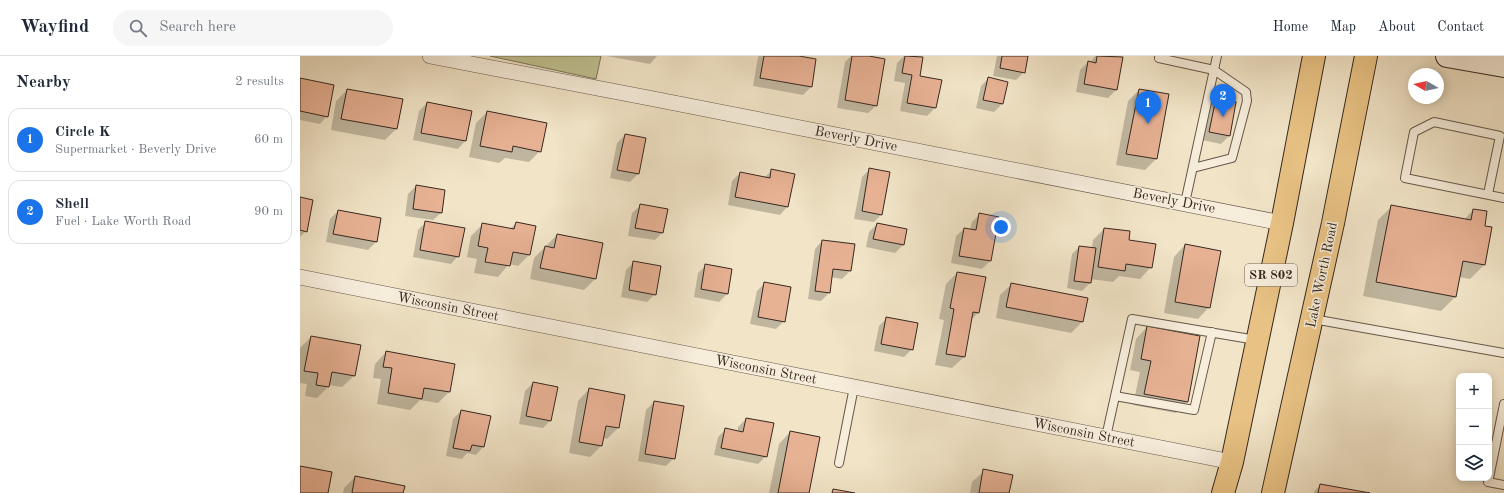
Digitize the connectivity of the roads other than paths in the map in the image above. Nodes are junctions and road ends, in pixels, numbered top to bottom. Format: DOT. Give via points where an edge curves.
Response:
graph roads {
  1 [pos="430,56"];
  2 [pos="1217,56"];
  3 [pos="1314,56"];
  4 [pos="1366,56"];
  5 [pos="1455,57"];
  6 [pos="1159,58"];
  7 [pos="1504,66"];
  8 [pos="1214,70"];
  9 [pos="1193,168"];
  10 [pos="1488,194"];
  11 [pos="1504,198"];
  12 [pos="1185,204"];
  13 [pos="1282,223"];
  14 [pos="300,277"];
  15 [pos="1312,319"];
  16 [pos="1212,332"];
  17 [pos="1257,340"];
  18 [pos="1504,353"];
  19 [pos="854,387"];
  20 [pos="1115,396"];
  21 [pos="1504,404"];
  22 [pos="1106,437"];
  23 [pos="1232,462"];
  24 [pos="839,463"];
  25 [pos="1492,463"];
  26 [pos="1488,481"];
  27 [pos="1504,485"];
  28 [pos="1223,493"];
  29 [pos="1273,493"];
  1 -- 12 [label="street, Beverly Drive"];
  2 -- 8 [label="lane"];
  3 -- 13 [label="main road, SR 802"];
  4 -- 15 [label="main road, Lake Worth Road" via="1334,223"];
  5 -- 7 [label="street"];
  6 -- 8 [label="lane"];
  8 -- 9 [label="lane"];
  8 -- 9 [label="lane" via="1246,92 1247,101 1232,158"];
  9 -- 12 [label="lane"];
  10 -- 10 [label="lane" via="1405,178 1414,132 1434,122 1500,136"];
  10 -- 11 [label="lane"];
  12 -- 13 [label="street, Beverly Drive"];
  13 -- 17 [label="main road, SR 802"];
  14 -- 19 [label="street, Wisconsin Street"];
  15 -- 18 [label="lane"];
  15 -- 29 [label="main road, Lake Worth Road"];
  16 -- 17 [label="lane"];
  16 -- 20 [label="lane" via="1132,319"];
  16 -- 20 [label="lane" via="1194,410"];
  17 -- 23 [label="main road, SR 802"];
  19 -- 22 [label="street, Wisconsin Street"];
  19 -- 24 [label="lane"];
  20 -- 22 [label="lane"];
  21 -- 25 [label="lane"];
  22 -- 23 [label="street, Wisconsin Street"];
  23 -- 28 [label="main road, SR 802"];
  26 -- 27 [label="lane"];
}
